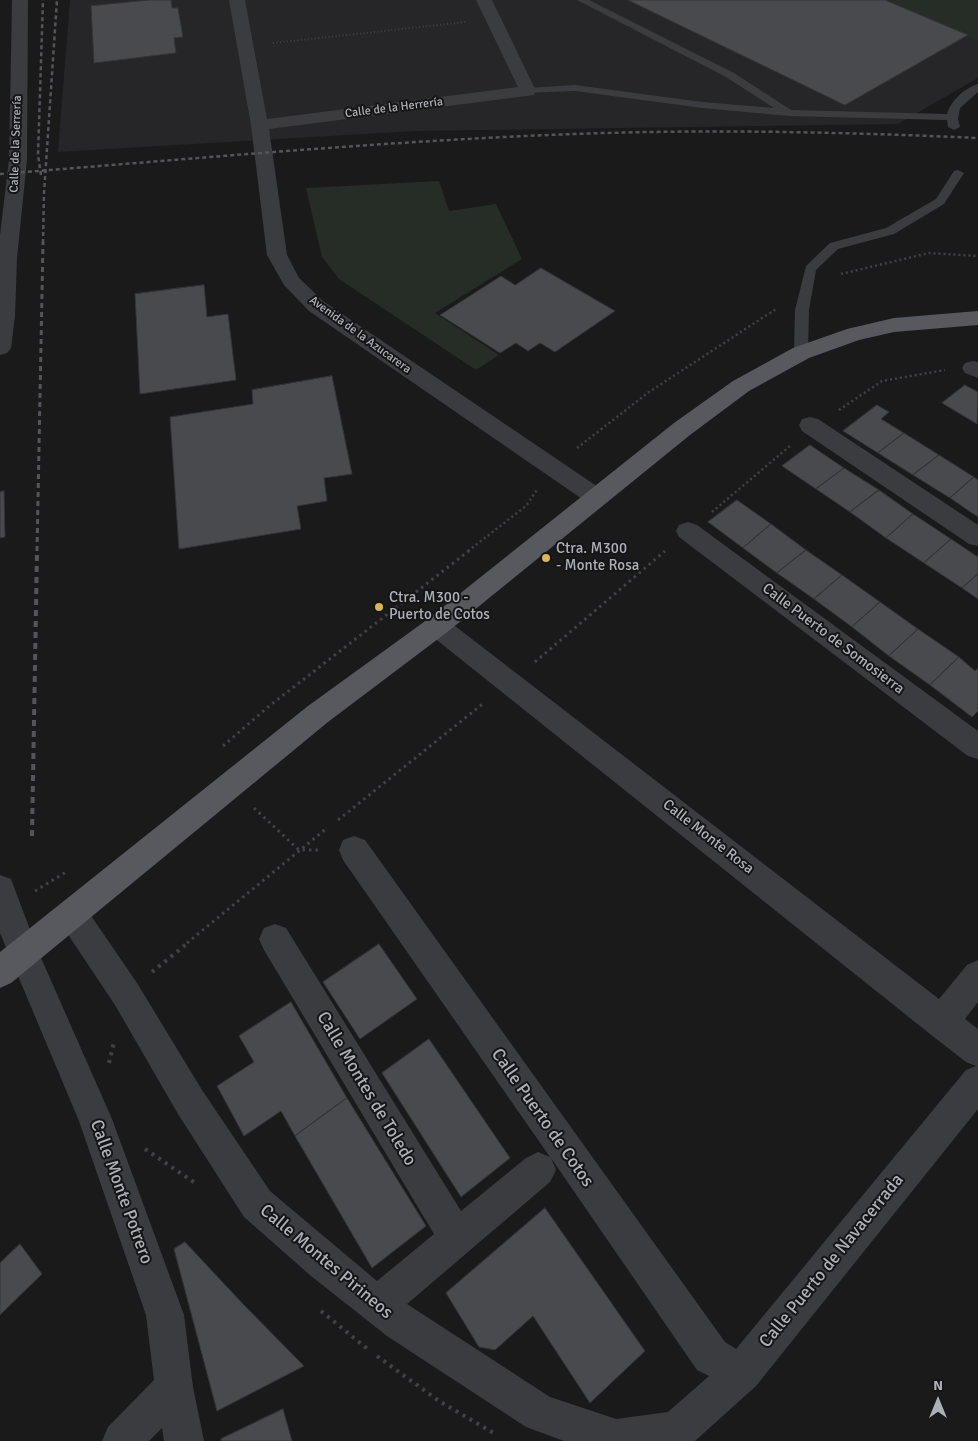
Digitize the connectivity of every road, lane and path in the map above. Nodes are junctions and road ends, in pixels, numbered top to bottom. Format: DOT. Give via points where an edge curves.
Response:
graph roads {
  1 [pos="20,0"];
  2 [pos="237,0"];
  3 [pos="484,0"];
  4 [pos="582,0"];
  5 [pos="493,19"];
  6 [pos="245,46"];
  7 [pos="978,88"];
  8 [pos="528,91"];
  9 [pos="789,113"];
  10 [pos="260,124"];
  11 [pos="958,173"];
  12 [pos="978,256"];
  13 [pos="806,290"];
  14 [pos="978,318"];
  15 [pos="0,348"];
  16 [pos="800,354"];
  17 [pos="810,425"];
  18 [pos="552,468"];
  19 [pos="596,497"];
  20 [pos="688,532"];
  21 [pos="978,537"];
  22 [pos="437,626"];
  23 [pos="978,747"];
  24 [pos="231,786"];
  25 [pos="354,850"];
  26 [pos="73,866"];
  27 [pos="4,899"];
  28 [pos="72,914"];
  29 [pos="275,939"];
  30 [pos="12,963"];
  31 [pos="978,976"];
  32 [pos="942,1022"];
  33 [pos="978,1050"];
  34 [pos="978,1082"];
  35 [pos="538,1170"];
  36 [pos="457,1238"];
  37 [pos="377,1305"];
  38 [pos="742,1372"];
  39 [pos="174,1387"];
  40 [pos="677,1431"];
  41 [pos="122,1441"];
  42 [pos="184,1441"];
  1 -- 15 [label="street, Calle de la Serrería" via="18,160"];
  2 -- 6 [label="street, Avenida de la Azucarera"];
  3 -- 5 [label="street"];
  4 -- 9 [label="lane" via="730,75"];
  5 -- 6 [label="path"];
  5 -- 8 [label="street"];
  6 -- 10 [label="street, Avenida de la Azucarera"];
  7 -- 9 [label="lane" via="955,102 952,122"];
  8 -- 9 [label="lane" via="575,88"];
  8 -- 10 [label="street, Calle de la Herrería"];
  10 -- 18 [label="street, Avenida de la Azucarera" via="277,255 291,281 316,306"];
  11 -- 13 [label="lane" via="940,201 890,231 834,246 810,269"];
  12 -- 13 [label="path" via="929,253 847,272"];
  13 -- 16 [label="lane"];
  13 -- 18 [label="path" via="649,392"];
  14 -- 16 [label="main road" via="894,325 854,334"];
  16 -- 19 [label="main road" via="741,386"];
  17 -- 21 [label="street"];
  18 -- 19 [label="street, Avenida de la Azucarera"];
  18 -- 24 [label="path" via="526,506 268,707 204,762"];
  19 -- 22 [label="main road"];
  20 -- 23 [label="street, Calle Puerto de Somosierra"];
  22 -- 24 [label="main road" via="318,714"];
  22 -- 32 [label="street, Calle Monte Rosa"];
  24 -- 25 [label="path" via="299,850"];
  24 -- 28 [label="main road"];
  25 -- 38 [label="street, Calle Puerto de Cotos" via="711,1356"];
  26 -- 27 [label="path"];
  27 -- 30 [label="street"];
  28 -- 30 [label="main road"];
  28 -- 37 [label="street, Calle Montes Pirineos" via="126,994 256,1204"];
  29 -- 36 [label="street, Calle Montes de Toledo"];
  30 -- 39 [label="street, Calle Monte Potrero" via="95,1119 165,1315"];
  31 -- 32 [label="street"];
  32 -- 33 [label="street, Calle Monte Rosa"];
  34 -- 38 [label="street, Calle Puerto de Navacerrada"];
  35 -- 36 [label="street"];
  36 -- 37 [label="street"];
  37 -- 40 [label="street, Calle Montes Pirineos" via="540,1413 616,1439"];
  38 -- 40 [label="street, Calle Puerto de Navacerrada"];
  39 -- 41 [label="street"];
  39 -- 42 [label="street, Calle Monte Potrero"];
}
